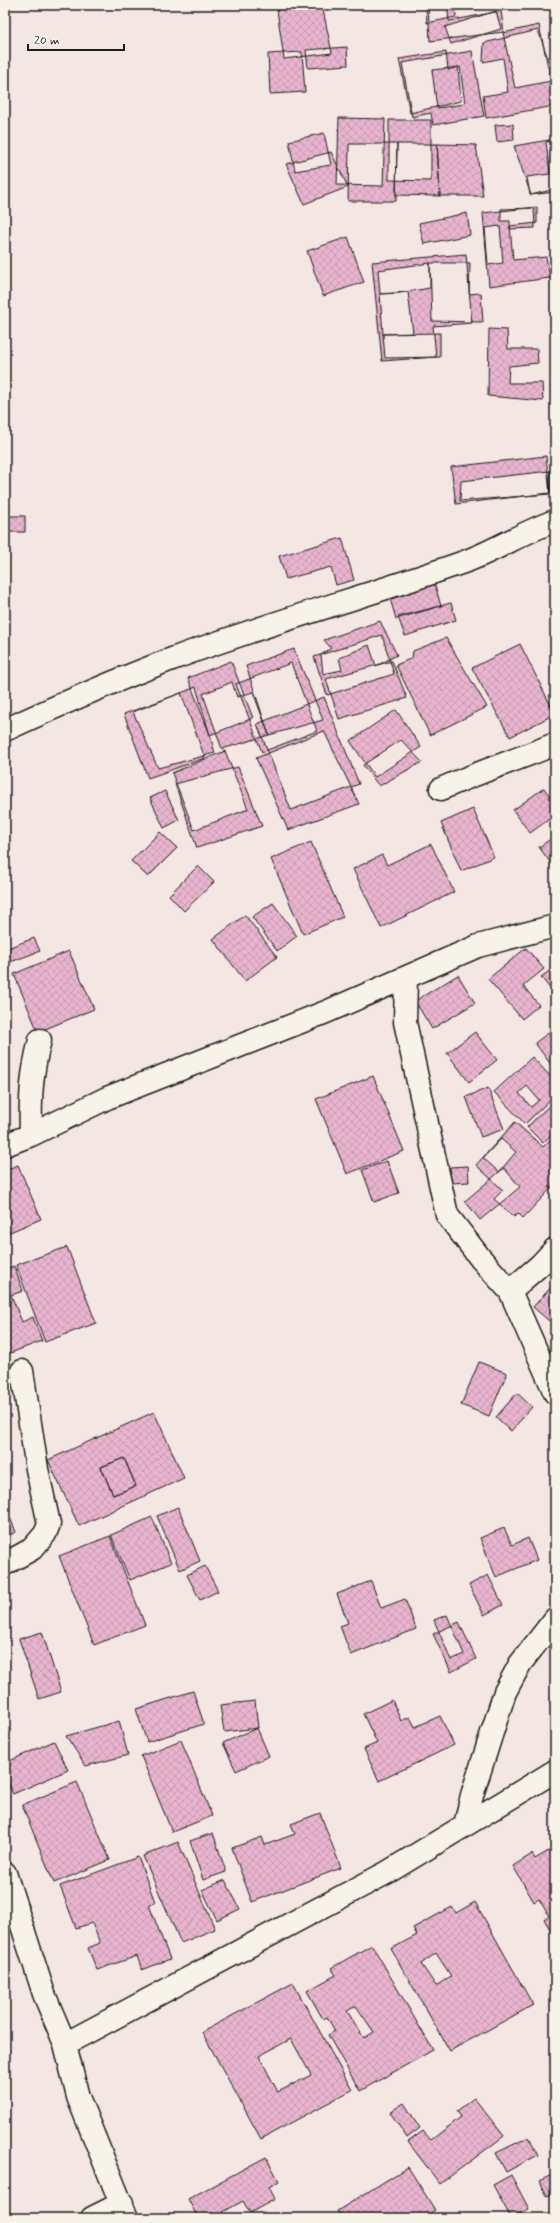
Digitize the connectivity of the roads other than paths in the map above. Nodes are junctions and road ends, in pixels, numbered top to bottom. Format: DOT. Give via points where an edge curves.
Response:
graph roads {
  1 [pos="555,522"];
  2 [pos="5,730"];
  3 [pos="555,744"];
  4 [pos="441,788"];
  5 [pos="555,926"];
  6 [pos="406,978"];
  7 [pos="40,1040"];
  8 [pos="31,1135"];
  9 [pos="5,1145"];
  10 [pos="555,1249"];
  11 [pos="510,1291"];
  12 [pos="22,1371"];
  13 [pos="555,1393"];
  14 [pos="5,1564"];
  15 [pos="552,1628"];
  16 [pos="555,1771"];
  17 [pos="465,1825"];
  18 [pos="5,1873"];
  19 [pos="64,2044"];
  20 [pos="125,2210"];
  21 [pos="92,2218"];
  1 -- 2 [label="street" via="518,536 463,563 171,659"];
  3 -- 4 [label="street"];
  5 -- 6 [label="street" via="478,946"];
  6 -- 8 [label="street" via="108,1098"];
  6 -- 11 [label="street" via="405,1022 447,1215"];
  7 -- 8 [label="street" via="31,1085"];
  8 -- 9 [label="street"];
  10 -- 11 [label="street"];
  11 -- 13 [label="street"];
  12 -- 14 [label="street" via="37,1469 49,1524 45,1534 32,1549"];
  15 -- 17 [label="street" via="520,1664 505,1692"];
  16 -- 17 [label="street"];
  17 -- 19 [label="street" via="388,1872"];
  18 -- 19 [label="street" via="44,1994"];
  19 -- 20 [label="street" via="78,2097"];
  20 -- 21 [label="street"];
}
